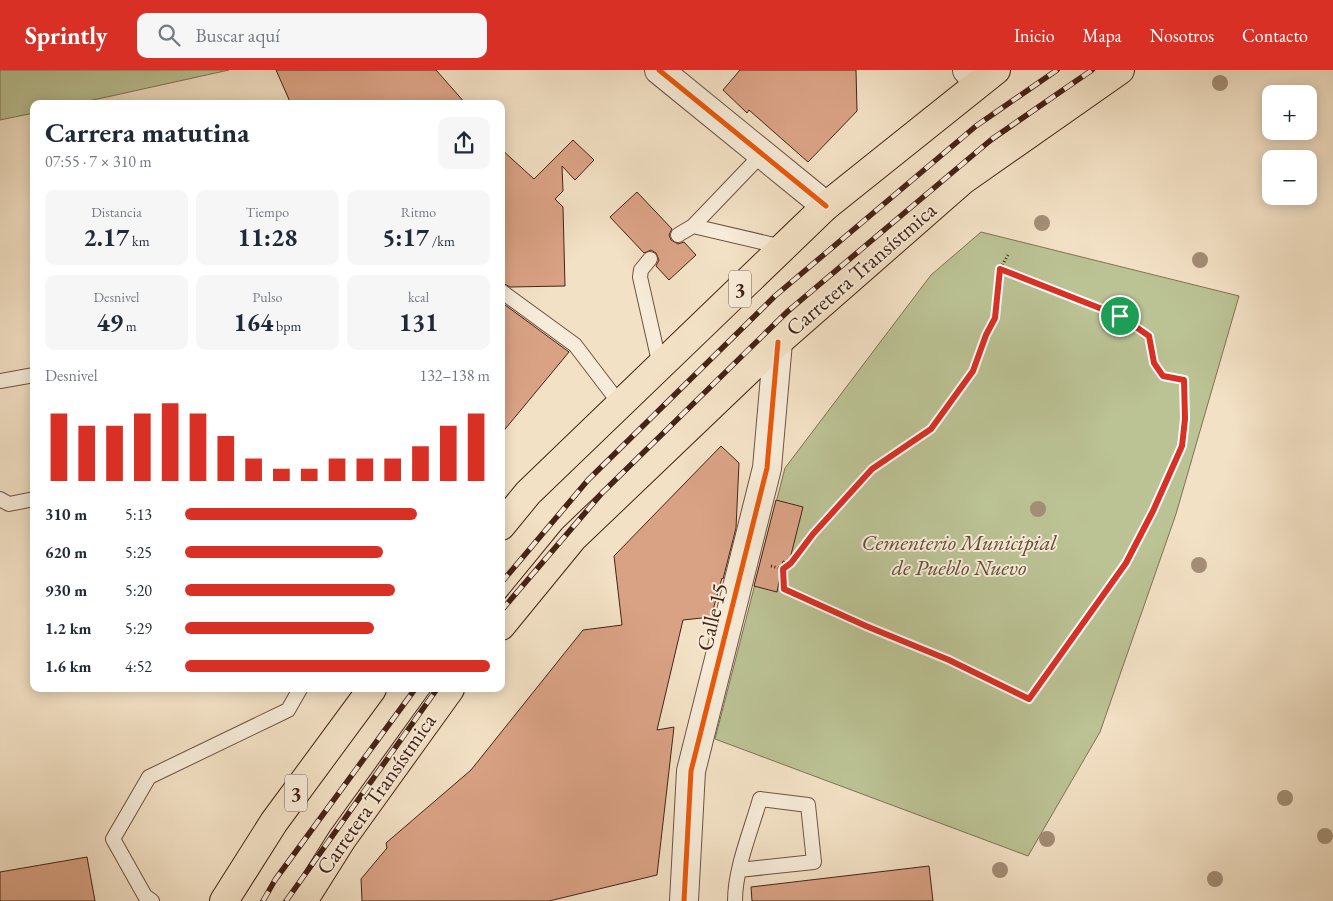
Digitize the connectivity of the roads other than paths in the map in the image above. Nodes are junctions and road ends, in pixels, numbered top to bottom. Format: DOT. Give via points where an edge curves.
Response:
graph roads {
  1 [pos="660,70"];
  2 [pos="1120,70"];
  3 [pos="980,74"];
  4 [pos="762,154"];
  5 [pos="826,206"];
  6 [pos="693,226"];
  7 [pos="678,235"];
  8 [pos="783,247"];
  9 [pos="650,259"];
  10 [pos="505,294"];
  11 [pos="778,342"];
  12 [pos="660,366"];
  13 [pos="30,376"];
  14 [pos="0,381"];
  15 [pos="620,404"];
  16 [pos="0,499"];
  17 [pos="30,500"];
  18 [pos="505,521"];
  19 [pos="505,621"];
  20 [pos="298,692"];
  21 [pos="370,692"];
  22 [pos="448,692"];
  23 [pos="739,870"];
  24 [pos="152,901"];
  25 [pos="224,901"];
  26 [pos="303,901"];
  27 [pos="684,901"];
  28 [pos="734,901"];
  1 -- 4 [label="street"];
  2 -- 11 [label="main road, Carretera Transístmica" via="963,180"];
  3 -- 5 [label="main road, 3"];
  4 -- 5 [label="street"];
  4 -- 6 [label="lane"];
  5 -- 8 [label="main road, 3"];
  6 -- 7 [label="lane"];
  6 -- 8 [label="lane"];
  8 -- 12 [label="main road, 3"];
  9 -- 12 [label="lane" via="641,270 640,277"];
  10 -- 15 [label="lane" via="575,345"];
  11 -- 19 [label="main road, Carretera Transístmica" via="573,538"];
  11 -- 27 [label="street, Calle 15" via="767,468 691,771"];
  12 -- 15 [label="main road, 3"];
  13 -- 14 [label="lane"];
  15 -- 18 [label="main road, 3" via="528,493"];
  16 -- 17 [label="lane" via="9,504"];
  20 -- 24 [label="lane" via="288,710 149,777 113,839 145,896"];
  21 -- 25 [label="main road, 3" via="274,822"];
  22 -- 26 [label="main road, Carretera Transístmica" via="342,839"];
  23 -- 23 [label="lane" via="760,799 808,805 814,862"];
  23 -- 28 [label="lane"];
}
